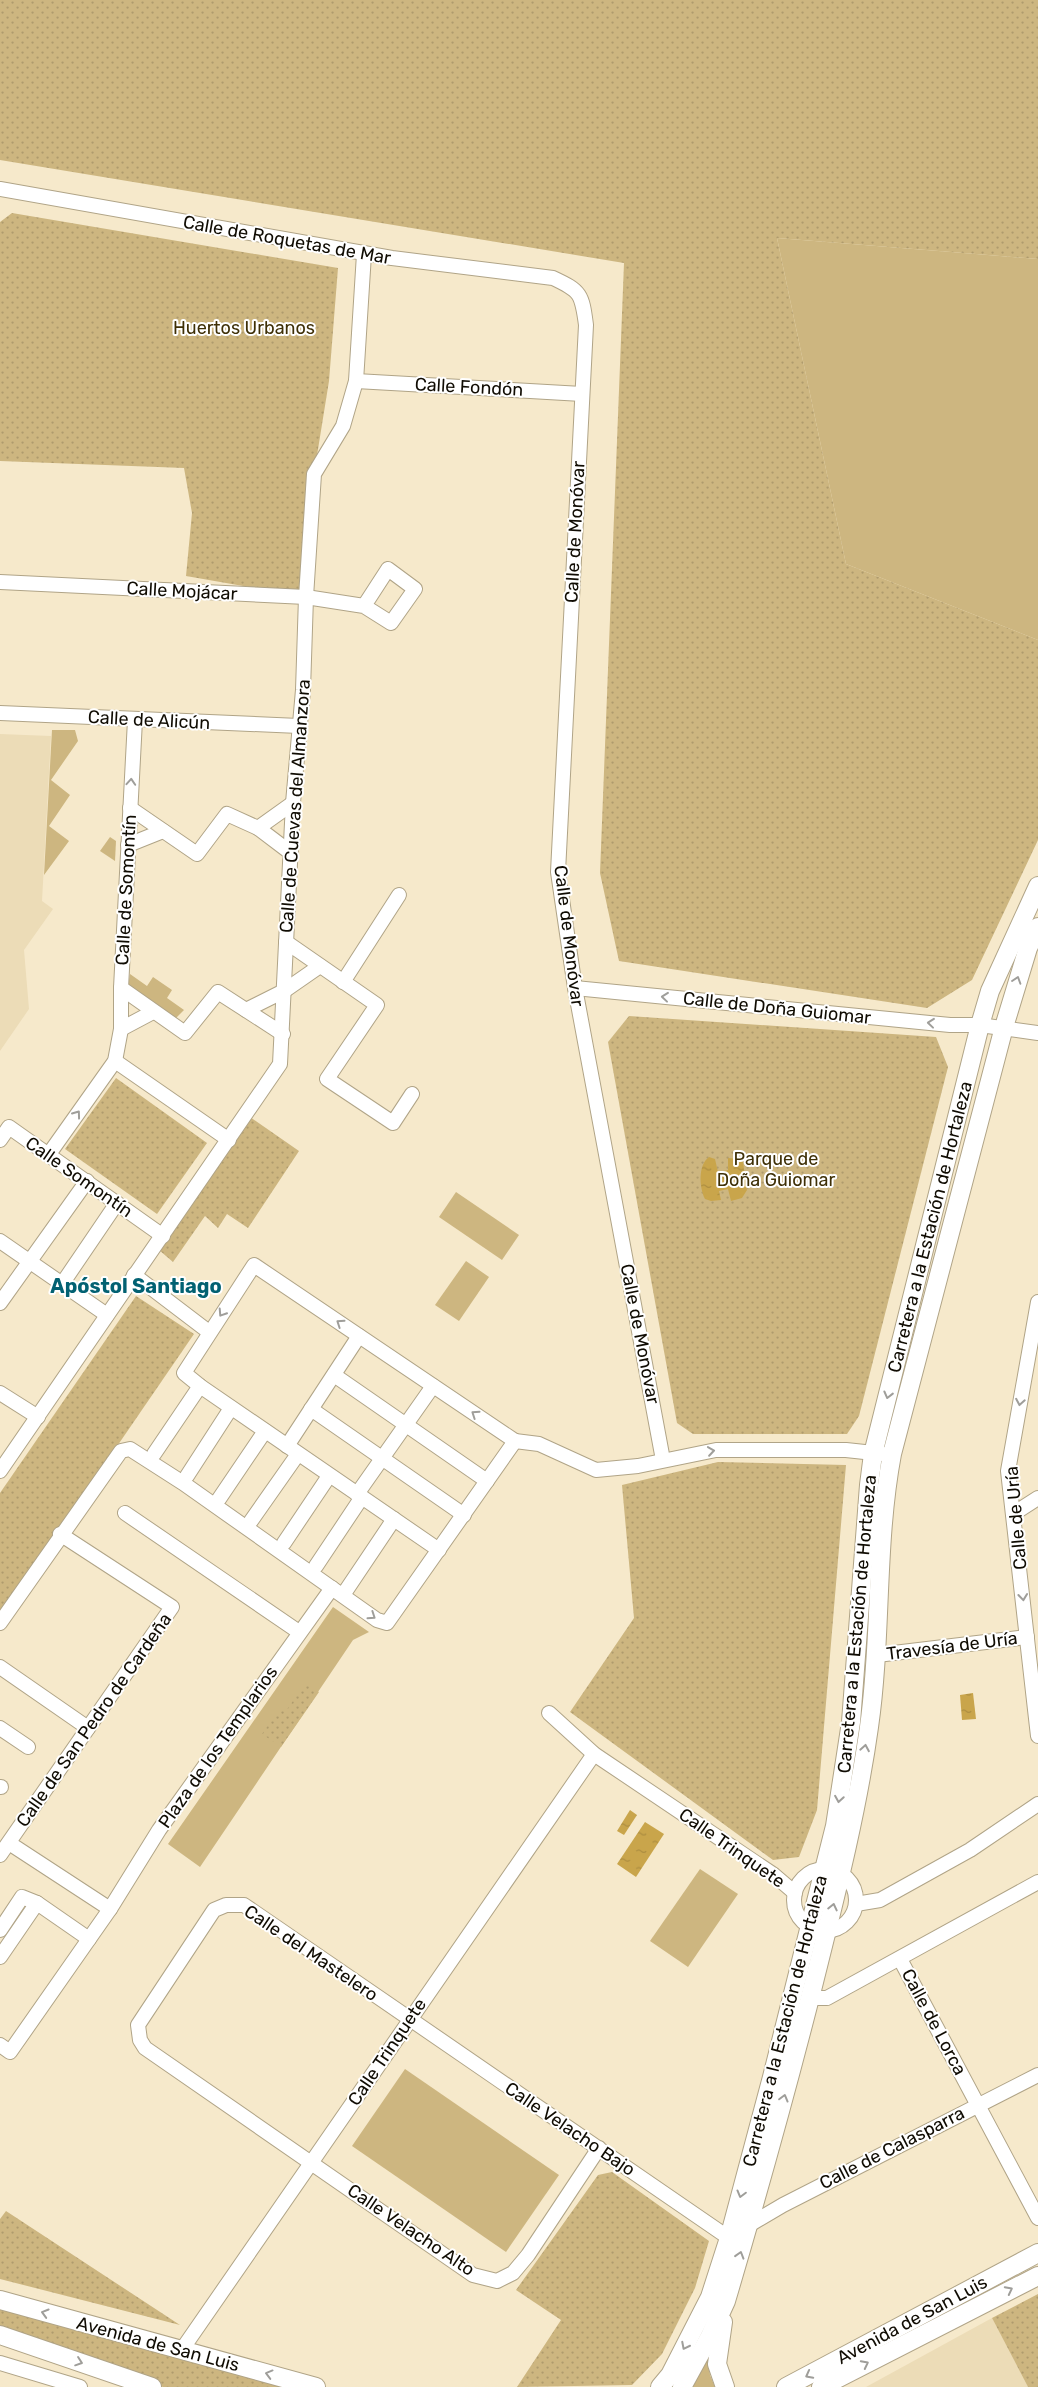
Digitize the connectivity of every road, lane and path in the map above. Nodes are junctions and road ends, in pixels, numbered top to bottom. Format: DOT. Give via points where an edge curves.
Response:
graph roads {
  1 [pos="0,189"];
  2 [pos="364,254"];
  3 [pos="574,287"];
  4 [pos="356,381"];
  5 [pos="582,394"];
  6 [pos="0,582"];
  7 [pos="306,596"];
  8 [pos="364,606"];
  9 [pos="0,713"];
  10 [pos="135,720"];
  11 [pos="299,726"];
  12 [pos="293,803"];
  13 [pos="130,808"];
  14 [pos="258,828"];
  15 [pos="163,831"];
  16 [pos="128,845"];
  17 [pos="291,853"];
  18 [pos="1038,886"];
  19 [pos="400,895"];
  20 [pos="1038,926"];
  21 [pos="286,942"];
  22 [pos="320,966"];
  23 [pos="344,982"];
  24 [pos="121,988"];
  25 [pos="575,988"];
  26 [pos="284,991"];
  27 [pos="246,1010"];
  28 [pos="153,1012"];
  29 [pos="980,1025"];
  30 [pos="1004,1027"];
  31 [pos="121,1029"];
  32 [pos="1038,1033"];
  33 [pos="283,1034"];
  34 [pos="115,1060"];
  35 [pos="412,1094"];
  36 [pos="0,1140"];
  37 [pos="228,1140"];
  38 [pos="49,1154"];
  39 [pos="87,1181"];
  40 [pos="117,1203"];
  41 [pos="163,1236"];
  42 [pos="0,1241"];
  43 [pos="28,1261"];
  44 [pos="134,1276"];
  45 [pos="62,1284"];
  46 [pos="2,1295"];
  47 [pos="1038,1302"];
  48 [pos="107,1315"];
  49 [pos="209,1332"];
  50 [pos="359,1336"];
  51 [pos="1038,1370"];
  52 [pos="334,1375"];
  53 [pos="1024,1379"];
  54 [pos="200,1386"];
  55 [pos="434,1386"];
  56 [pos="0,1392"];
  57 [pos="231,1408"];
  58 [pos="311,1409"];
  59 [pos="38,1417"];
  60 [pos="406,1424"];
  61 [pos="265,1431"];
  62 [pos="515,1441"];
  63 [pos="293,1450"];
  64 [pos="154,1454"];
  65 [pos="873,1454"];
  66 [pos="892,1454"];
  67 [pos="382,1459"];
  68 [pos="663,1460"];
  69 [pos="0,1471"];
  70 [pos="187,1476"];
  71 [pos="329,1476"];
  72 [pos="487,1481"];
  73 [pos="360,1496"];
  74 [pos="219,1498"];
  75 [pos="1038,1498"];
  76 [pos="125,1513"];
  77 [pos="1013,1514"];
  78 [pos="464,1515"];
  79 [pos="394,1519"];
  80 [pos="251,1521"];
  81 [pos="60,1534"];
  82 [pos="284,1543"];
  83 [pos="439,1550"];
  84 [pos="316,1566"];
  85 [pos="337,1592"];
  86 [pos="0,1623"];
  87 [pos="299,1632"];
  88 [pos="1027,1637"];
  89 [pos="876,1655"];
  90 [pos="0,1667"];
  91 [pos="549,1714"];
  92 [pos="0,1728"];
  93 [pos="88,1728"];
  94 [pos="1038,1736"];
  95 [pos="28,1747"];
  96 [pos="594,1754"];
  97 [pos="1038,1804"];
  98 [pos="3,1848"];
  99 [pos="832,1871"];
  100 [pos="1038,1882"];
  101 [pos="795,1893"];
  102 [pos="36,1903"];
  103 [pos="856,1904"];
  104 [pos="110,1909"];
  105 [pos="818,1929"];
  106 [pos="0,1930"];
  107 [pos="89,1939"];
  108 [pos="0,1957"];
  109 [pos="900,1959"];
  110 [pos="810,1998"];
  111 [pos="410,2020"];
  112 [pos="0,2046"];
  113 [pos="1038,2075"];
  114 [pos="978,2103"];
  115 [pos="599,2148"];
  116 [pos="312,2163"];
  117 [pos="1038,2218"];
  118 [pos="749,2225"];
  119 [pos="729,2238"];
  120 [pos="1038,2253"];
  121 [pos="1038,2276"];
  122 [pos="0,2300"];
  123 [pos="726,2301"];
  124 [pos="0,2335"];
  125 [pos="181,2351"];
  126 [pos="0,2363"];
  127 [pos="80,2387"];
  128 [pos="152,2387"];
  129 [pos="316,2387"];
  130 [pos="660,2387"];
  131 [pos="682,2387"];
  132 [pos="725,2387"];
  133 [pos="786,2387"];
  134 [pos="821,2387"];
  1 -- 2 [label="street, Calle de Roquetas de Mar"];
  2 -- 3 [label="street, Calle de Roquetas de Mar" via="552,278"];
  2 -- 4 [label="street, Calle de Cuevas del Almanzora"];
  3 -- 5 [label="street, Calle de Monóvar" via="583,302 586,325"];
  4 -- 5 [label="street, Calle Fondón"];
  4 -- 7 [label="street, Calle de Cuevas del Almanzora" via="343,426 314,474"];
  5 -- 25 [label="street, Calle de Monóvar" via="558,872"];
  6 -- 7 [label="street, Calle Mojácar"];
  7 -- 8 [label="street, Calle Mojácar"];
  7 -- 11 [label="street, Calle de Cuevas del Almanzora"];
  9 -- 10 [label="street, Calle de Alicún"];
  10 -- 11 [label="street, Calle de Alicún"];
  13 -- 10 [label="street, Calle de Somontín, one-way"];
  11 -- 12 [label="street, Calle de Cuevas del Almanzora"];
  12 -- 14 [label="street"];
  12 -- 17 [label="street, Calle de Cuevas del Almanzora"];
  13 -- 15 [label="street"];
  13 -- 16 [label="street, Calle de Somontín"];
  14 -- 15 [label="street" via="227,814 197,854"];
  14 -- 17 [label="street"];
  15 -- 16 [label="street"];
  16 -- 24 [label="street, Calle de Somontín"];
  17 -- 21 [label="street, Calle de Cuevas del Almanzora"];
  18 -- 29 [label="street, Carretera a la Estación de Hortaleza" via="990,991"];
  19 -- 23 [label="street"];
  30 -- 20 [label="street, Carretera a la Estación de Hortaleza, one-way"];
  21 -- 22 [label="street"];
  21 -- 26 [label="street, Calle de Cuevas del Almanzora"];
  22 -- 23 [label="street"];
  22 -- 26 [label="street"];
  23 -- 35 [label="street" via="376,1005 327,1078 393,1123"];
  24 -- 28 [label="street"];
  24 -- 31 [label="street, Calle de Somontín"];
  29 -- 25 [label="street, Calle de Doña Guiomar, one-way" via="950,1025"];
  25 -- 68 [label="street, Calle de Monóvar"];
  26 -- 27 [label="street"];
  26 -- 33 [label="street, Calle de Cuevas del Almanzora"];
  27 -- 28 [label="street" via="218,992 185,1034"];
  27 -- 33 [label="street"];
  28 -- 31 [label="street"];
  29 -- 30 [label="street, Calle de Doña Guiomar"];
  29 -- 65 [label="street, Carretera a la Estación de Hortaleza, one-way"];
  30 -- 32 [label="street, Calle de Doña Guiomar"];
  30 -- 66 [label="street, Carretera a la Estación de Hortaleza"];
  31 -- 34 [label="street, Calle de Somontín"];
  33 -- 37 [label="street, Calle de Cuevas del Almanzora" via="280,1064"];
  34 -- 37 [label="street"];
  38 -- 34 [label="street, Calle de Somontín, one-way"];
  36 -- 38 [label="street, Calle Somontín" via="8,1127"];
  37 -- 41 [label="street, Calle de Cuevas del Almanzora"];
  38 -- 39 [label="street, Calle Somontín"];
  39 -- 40 [label="street, Calle Somontín"];
  39 -- 43 [label="street"];
  40 -- 41 [label="street, Calle Somontín"];
  40 -- 45 [label="street"];
  41 -- 44 [label="street, Calle de Cuevas del Almanzora"];
  42 -- 43 [label="street"];
  43 -- 45 [label="street"];
  43 -- 46 [label="street"];
  44 -- 48 [label="street, Calle de Cuevas del Almanzora"];
  44 -- 49 [label="street"];
  45 -- 48 [label="street"];
  47 -- 53 [label="street, Calle de Uría"];
  48 -- 59 [label="street, Calle de Cuevas del Almanzora"];
  50 -- 49 [label="street, one-way" via="254,1264"];
  49 -- 54 [label="street" via="184,1373"];
  50 -- 52 [label="street"];
  50 -- 55 [label="street"];
  51 -- 53 [label="street"];
  52 -- 58 [label="street"];
  52 -- 60 [label="street"];
  53 -- 77 [label="street, Calle de Uría, one-way" via="1008,1471"];
  54 -- 57 [label="street"];
  54 -- 64 [label="street"];
  55 -- 60 [label="street"];
  62 -- 55 [label="street, one-way"];
  56 -- 59 [label="street"];
  57 -- 61 [label="street"];
  57 -- 70 [label="street"];
  58 -- 63 [label="street"];
  58 -- 67 [label="street"];
  59 -- 69 [label="street, Calle de Cuevas del Almanzora"];
  60 -- 67 [label="street"];
  60 -- 72 [label="street"];
  61 -- 63 [label="street"];
  61 -- 74 [label="street"];
  62 -- 68 [label="street" via="539,1444 596,1470 628,1468"];
  62 -- 72 [label="street"];
  63 -- 71 [label="street"];
  63 -- 80 [label="street"];
  65 -- 66 [label="street"];
  68 -- 65 [label="street, one-way" via="716,1450 846,1450"];
  65 -- 99 [label="street, Carretera a la Estación de Hortaleza, one-way" via="851,1722 835,1826"];
  66 -- 89 [label="street, Carretera a la Estación de Hortaleza" via="880,1561"];
  67 -- 73 [label="street"];
  67 -- 78 [label="street"];
  71 -- 73 [label="street"];
  71 -- 82 [label="street"];
  72 -- 78 [label="street"];
  73 -- 79 [label="street"];
  73 -- 84 [label="street"];
  75 -- 77 [label="street"];
  76 -- 87 [label="street"];
  77 -- 88 [label="street, Calle de Uría, one-way"];
  78 -- 83 [label="street"];
  79 -- 83 [label="street"];
  79 -- 85 [label="street, Plaza de los Templarios"];
  81 -- 85 [label="street" via="122,1451 130,1449"];
  81 -- 86 [label="street"];
  81 -- 93 [label="street, Calle de San Pedro de Cardeña" via="172,1607"];
  85 -- 83 [label="street, one-way" via="377,1620 387,1623"];
  85 -- 87 [label="street, Plaza de los Templarios"];
  87 -- 104 [label="street, Plaza de los Templarios" via="159,1830"];
  88 -- 89 [label="street, Travesía de Uría"];
  88 -- 94 [label="street, Calle de Uría"];
  99 -- 89 [label="street, Carretera a la Estación de Hortaleza, one-way" via="869,1727"];
  90 -- 93 [label="street"];
  91 -- 96 [label="street, Calle Trinquete"];
  92 -- 95 [label="street"];
  93 -- 98 [label="street, Calle de San Pedro de Cardeña"];
  96 -- 101 [label="street, Calle Trinquete" via="774,1874"];
  96 -- 111 [label="street, Calle Trinquete"];
  97 -- 103 [label="street" via="970,1850 880,1900"];
  98 -- 104 [label="street, Calle de San Pedro de Cardeña"];
  99 -- 101 [label="street" via="814,1872 806,1877"];
  99 -- 103 [label="street" via="853,1887"];
  99 -- 105 [label="street, Carretera a la Estación de Hortaleza"];
  100 -- 109 [label="street"];
  101 -- 105 [label="street" via="797,1912"];
  102 -- 106 [label="street" via="22,1897"];
  102 -- 107 [label="street"];
  102 -- 108 [label="street"];
  103 -- 105 [label="street" via="846,1923 837,1928"];
  104 -- 107 [label="street, Plaza de los Templarios"];
  105 -- 110 [label="street, Carretera a la Estación de Hortaleza"];
  105 -- 119 [label="street, Carretera a la Estación de Hortaleza, one-way"];
  107 -- 112 [label="street, Plaza de los Templarios" via="10,2052"];
  109 -- 110 [label="street" via="826,1998"];
  109 -- 114 [label="street, Calle de Lorca"];
  118 -- 110 [label="street, Carretera a la Estación de Hortaleza, one-way"];
  111 -- 115 [label="street, Calle Velacho Bajo"];
  111 -- 116 [label="street, Calle Trinquete"];
  111 -- 116 [label="street, Calle del Mastelero" via="244,1905 226,1904 214,1910 138,2025 140,2040 146,2048"];
  113 -- 114 [label="street, Calle de Calasparra"];
  114 -- 117 [label="street, Calle de Lorca"];
  114 -- 118 [label="street, Calle de Calasparra" via="783,2204"];
  115 -- 116 [label="street, Calle Velacho Alto" via="528,2255 514,2273 497,2281 474,2275"];
  115 -- 119 [label="street, Calle Velacho Bajo"];
  116 -- 125 [label="street, Calle Trinquete"];
  123 -- 118 [label="street, Carretera a la Estación de Hortaleza, one-way"];
  119 -- 130 [label="street, Carretera a la Estación de Hortaleza, one-way" via="710,2297 670,2375"];
  120 -- 133 [label="street, Avenida de San Luis, one-way"];
  134 -- 121 [label="street, Avenida de San Luis, one-way"];
  125 -- 122 [label="street, Avenida de San Luis, one-way"];
  123 -- 131 [label="street, Carretera a la Estación de Hortaleza"];
  123 -- 132 [label="street, Carretera a la Estación de Hortaleza" via="716,2364"];
  124 -- 128 [label="street, one-way"];
  129 -- 125 [label="street, Avenida de San Luis, one-way"];
  126 -- 127 [label="street"];
}
